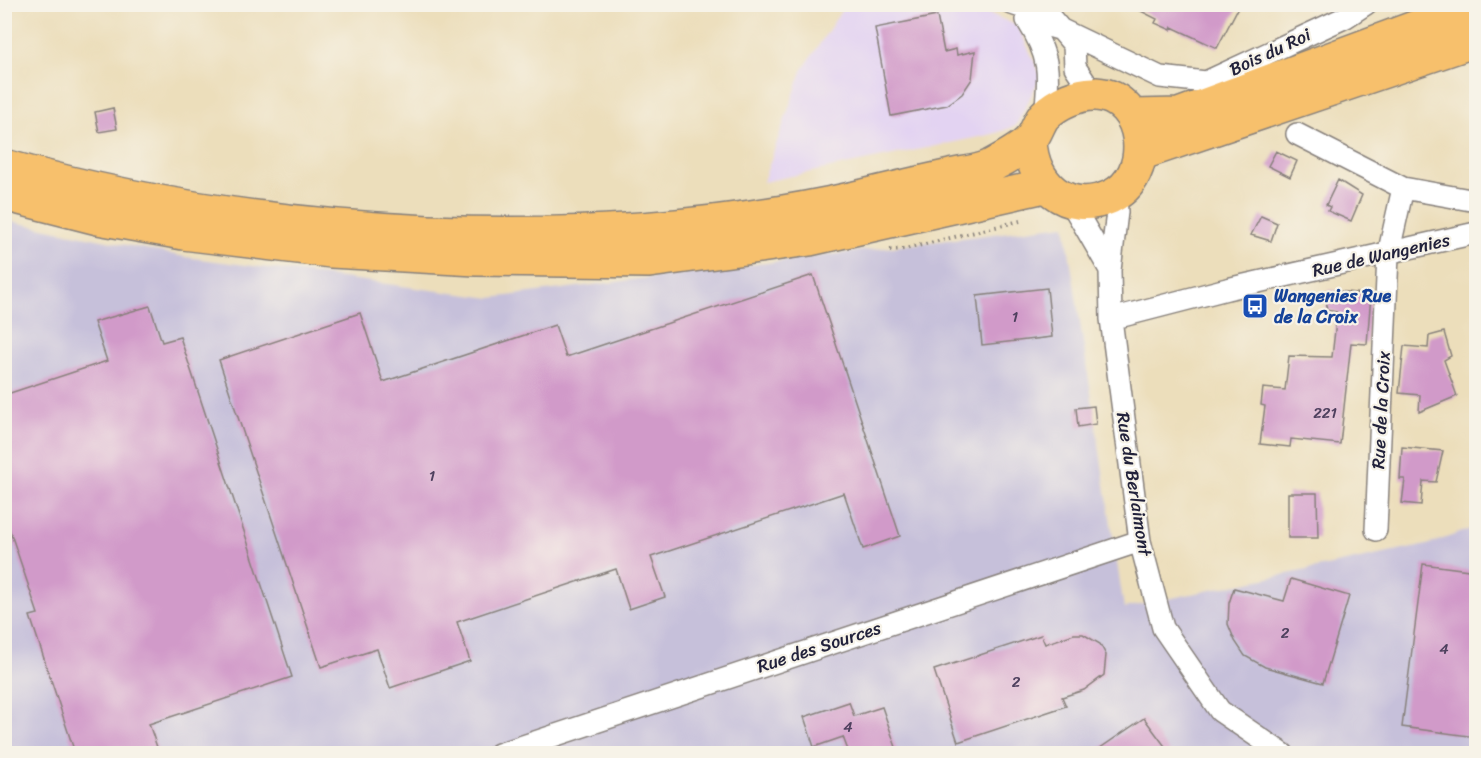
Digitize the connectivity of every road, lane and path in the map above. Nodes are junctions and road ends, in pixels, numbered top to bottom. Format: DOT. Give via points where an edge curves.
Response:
graph roads {
  1 [pos="1366,4"];
  2 [pos="1476,5"];
  3 [pos="1015,6"];
  4 [pos="1033,30"];
  5 [pos="1062,30"];
  6 [pos="1476,40"];
  7 [pos="1093,94"];
  8 [pos="1133,116"];
  9 [pos="1037,128"];
  10 [pos="1297,134"];
  11 [pos="1142,153"];
  12 [pos="4,166"];
  13 [pos="1403,188"];
  14 [pos="4,194"];
  15 [pos="1058,194"];
  16 [pos="1116,194"];
  17 [pos="1476,201"];
  18 [pos="1476,234"];
  19 [pos="1388,255"];
  20 [pos="1110,270"];
  21 [pos="1111,319"];
  22 [pos="1376,530"];
  23 [pos="1140,541"];
  24 [pos="499,753"];
  25 [pos="1283,753"];
  1 -- 5 [label="street, Bois du Roi" via="1206,82 1160,77"];
  2 -- 8 [label="highway" via="1179,116"];
  3 -- 4 [label="street"];
  3 -- 5 [label="street" via="1050,17"];
  4 -- 5 [label="street" via="1048,26"];
  4 -- 9 [label="street" via="1047,63"];
  5 -- 7 [label="street" via="1074,45 1075,67"];
  6 -- 11 [label="highway"];
  7 -- 8 [label="highway" via="1113,98"];
  7 -- 9 [label="highway" via="1069,99"];
  8 -- 11 [label="highway"];
  9 -- 12 [label="highway" via="987,168 790,212 634,228 476,234 185,208"];
  9 -- 15 [label="highway" via="1031,160"];
  10 -- 13 [label="street"];
  11 -- 16 [label="highway" via="1136,173"];
  13 -- 17 [label="street"];
  13 -- 19 [label="street, Rue de la Croix"];
  14 -- 15 [label="highway" via="98,218 331,251 476,259 649,261 810,238"];
  15 -- 16 [label="highway" via="1098,202"];
  15 -- 20 [label="street, Rue du Berlaimont"];
  16 -- 20 [label="street, Rue du Berlaimont"];
  18 -- 19 [label="street, Rue de Wangenies"];
  19 -- 21 [label="street, Rue de Wangenies" via="1227,289"];
  19 -- 22 [label="street, Rue de la Croix"];
  20 -- 21 [label="street, Rue du Berlaimont"];
  21 -- 23 [label="street, Rue du Berlaimont"];
  23 -- 24 [label="street, Rue des Sources"];
  23 -- 25 [label="street, Rue du Berlaimont" via="1163,628 1220,711"];
}
